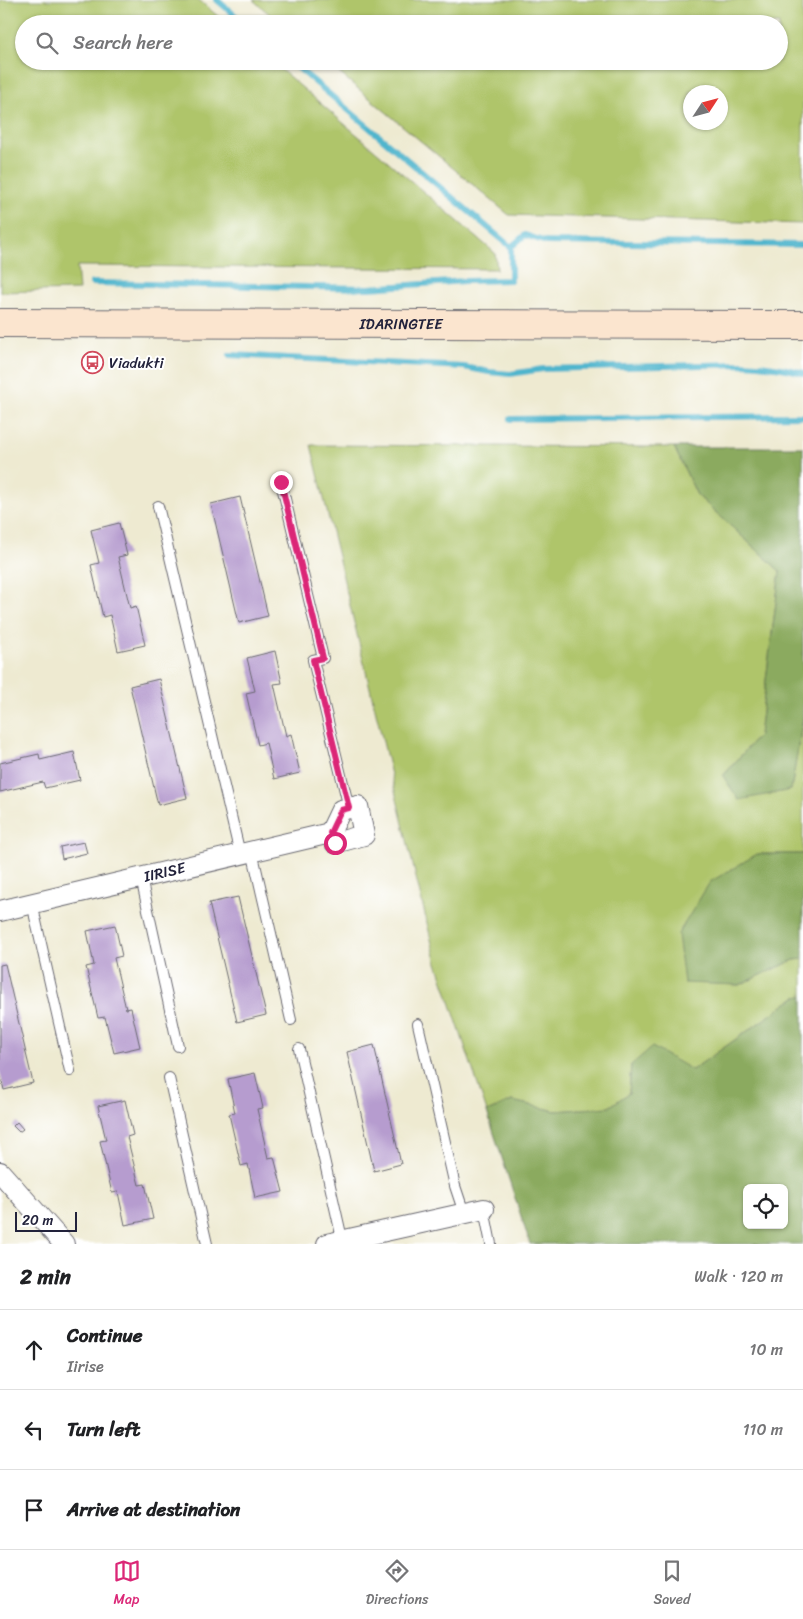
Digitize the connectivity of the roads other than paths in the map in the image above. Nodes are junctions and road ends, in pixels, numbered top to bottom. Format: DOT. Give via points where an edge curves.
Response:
graph roads {
  1 [pos="0,324"];
  2 [pos="478,325"];
  3 [pos="803,325"];
  4 [pos="803,342"];
  5 [pos="281,482"];
  6 [pos="158,506"];
  7 [pos="349,808"];
  8 [pos="330,833"];
  9 [pos="246,853"];
  10 [pos="141,878"];
  11 [pos="33,903"];
  12 [pos="0,911"];
  13 [pos="291,1020"];
  14 [pos="418,1024"];
  15 [pos="178,1046"];
  16 [pos="299,1049"];
  17 [pos="70,1071"];
  18 [pos="169,1078"];
  19 [pos="0,1172"];
  20 [pos="484,1209"];
  21 [pos="464,1213"];
  22 [pos="338,1243"];
  23 [pos="64,1244"];
  24 [pos="207,1244"];
  25 [pos="491,1244"];
  1 -- 2 [label="main road, IDARINGTEE"];
  2 -- 3 [label="main road, IDARINGTEE"];
  2 -- 4 [label="main road" via="548,340"];
  5 -- 7 [label="lane" via="323,658 313,660"];
  6 -- 9 [label="lane"];
  7 -- 8 [label="street" via="341,810"];
  7 -- 8 [label="street" via="358,806 364,835 335,843"];
  8 -- 9 [label="street, IIRISE"];
  9 -- 10 [label="street, IIRISE"];
  9 -- 13 [label="lane"];
  10 -- 11 [label="street, IIRISE"];
  10 -- 15 [label="lane"];
  11 -- 12 [label="street, IIRISE"];
  11 -- 17 [label="lane"];
  14 -- 21 [label="lane"];
  16 -- 22 [label="lane"];
  18 -- 24 [label="lane"];
  19 -- 23 [label="street"];
  20 -- 21 [label="street"];
  20 -- 25 [label="lane"];
  21 -- 22 [label="street"];
}
